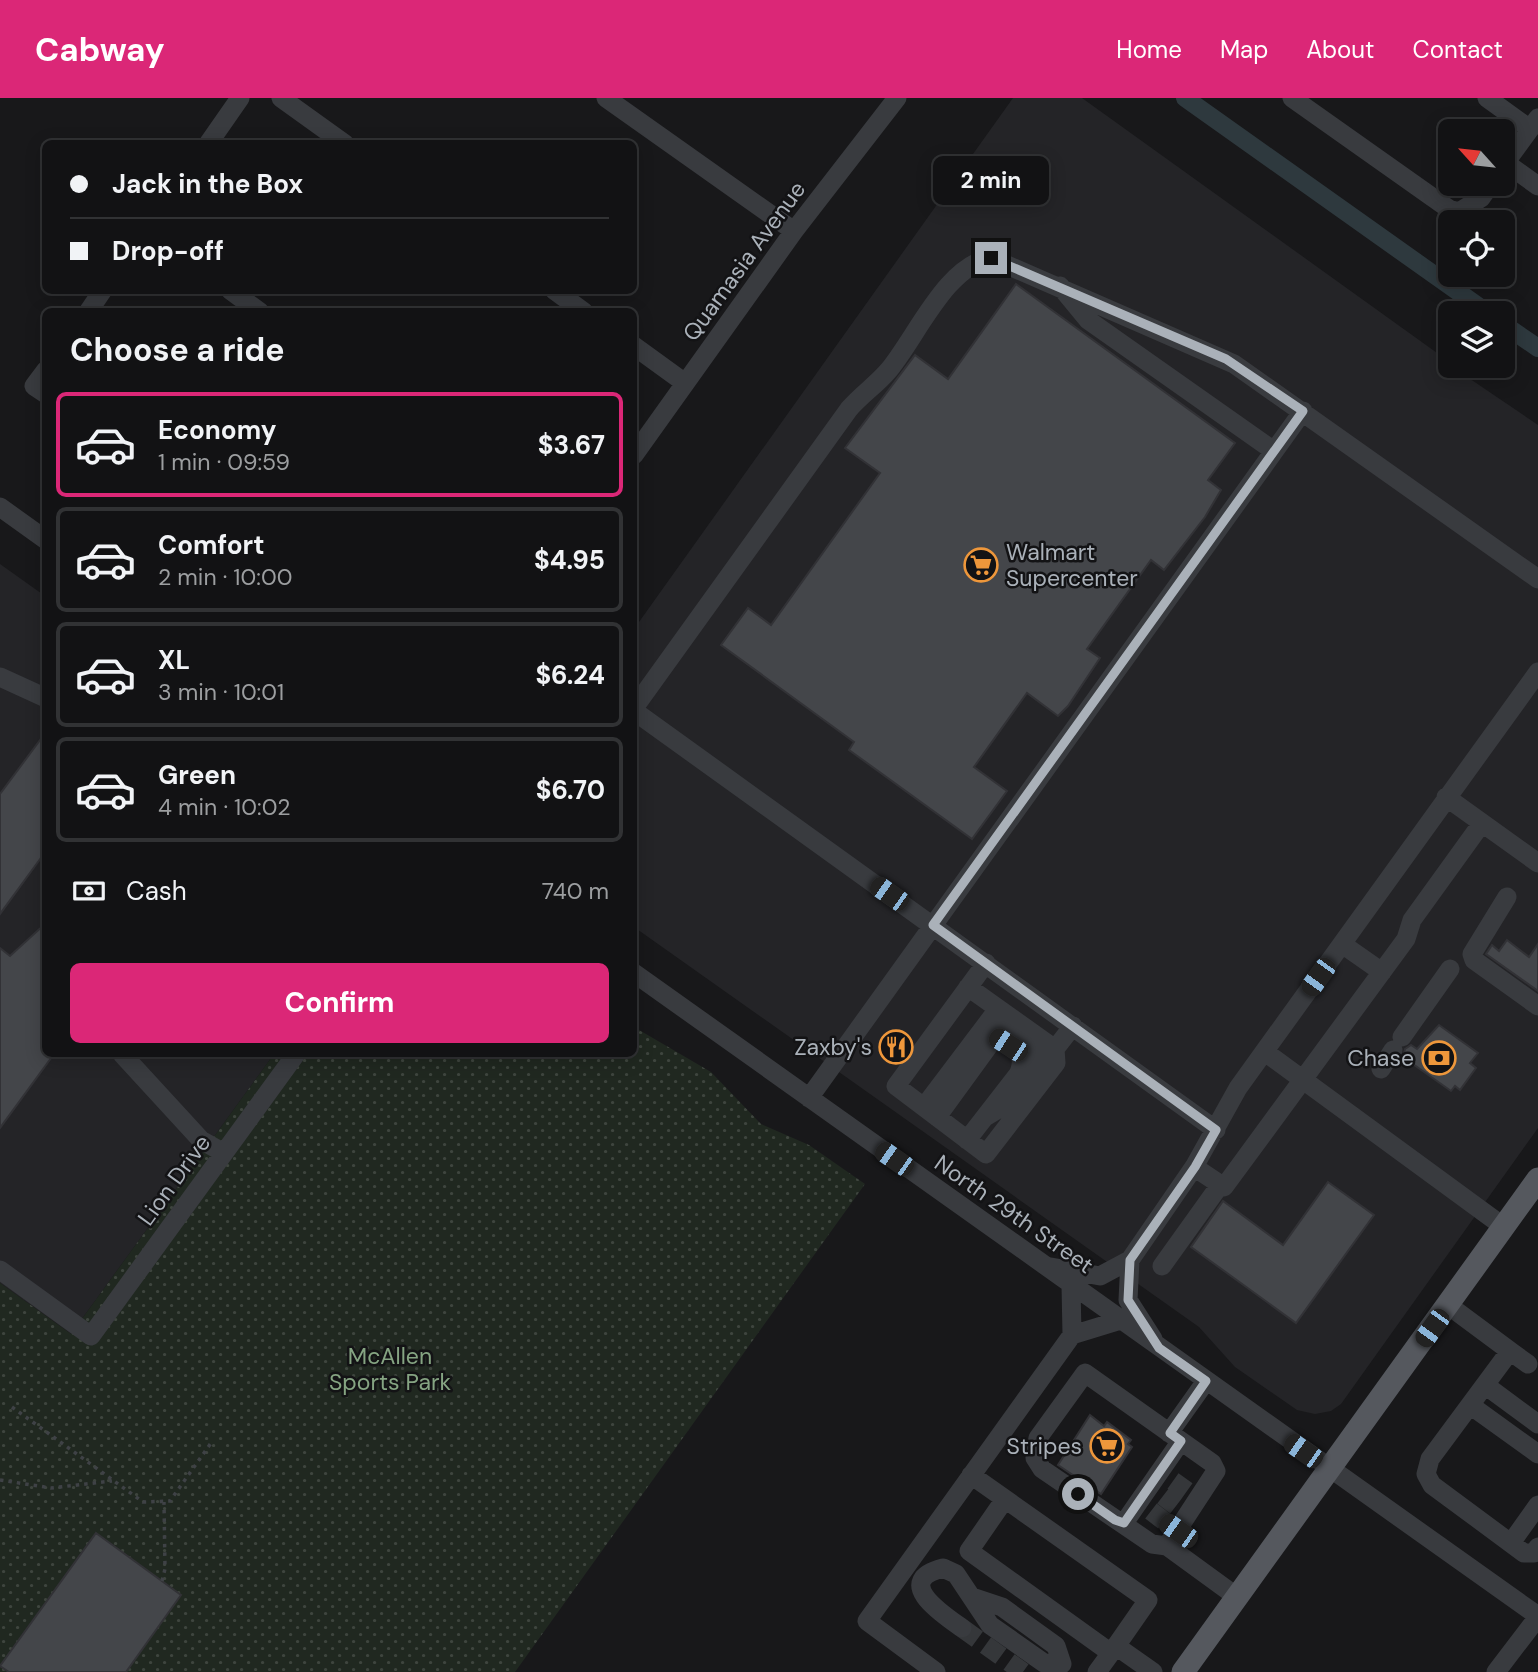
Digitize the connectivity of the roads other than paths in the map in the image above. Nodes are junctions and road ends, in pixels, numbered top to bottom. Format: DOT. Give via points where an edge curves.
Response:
graph roads {
  1 [pos="240,98"];
  2 [pos="281,98"];
  3 [pos="606,98"];
  4 [pos="897,98"];
  5 [pos="1292,98"];
  6 [pos="1487,98"];
  7 [pos="1534,123"];
  8 [pos="211,140"];
  9 [pos="339,140"];
  10 [pos="1516,148"];
  11 [pos="1516,171"];
  12 [pos="1538,186"];
  13 [pos="1480,196"];
  14 [pos="794,231"];
  15 [pos="1059,286"];
  16 [pos="235,294"];
  17 [pos="559,294"];
  18 [pos="255,308"];
  19 [pos="579,308"];
  20 [pos="637,348"];
  21 [pos="685,383"];
  22 [pos="1303,411"];
  23 [pos="637,451"];
  24 [pos="1274,451"];
  25 [pos="0,507"];
  26 [pos="42,537"];
  27 [pos="1538,579"];
  28 [pos="1538,672"];
  29 [pos="0,677"];
  30 [pos="42,696"];
  31 [pos="637,706"];
  32 [pos="637,712"];
  33 [pos="1446,797"];
  34 [pos="1482,823"];
  35 [pos="1538,863"];
  36 [pos="1507,897"];
  37 [pos="933,925"];
  38 [pos="1342,944"];
  39 [pos="986,963"];
  40 [pos="1450,969"];
  41 [pos="1382,972"];
  42 [pos="637,975"];
  43 [pos="968,987"];
  44 [pos="1538,1006"];
  45 [pos="998,1009"];
  46 [pos="1073,1026"];
  47 [pos="1055,1049"];
  48 [pos="1265,1052"];
  49 [pos="125,1057"];
  50 [pos="294,1057"];
  51 [pos="1381,1069"];
  52 [pos="1303,1080"];
  53 [pos="808,1098"];
  54 [pos="931,1112"];
  55 [pos="1216,1130"];
  56 [pos="967,1140"];
  57 [pos="223,1153"];
  58 [pos="1195,1167"];
  59 [pos="1538,1179"];
  60 [pos="1220,1185"];
  61 [pos="1504,1227"];
  62 [pos="1130,1260"];
  63 [pos="1045,1266"];
  64 [pos="1162,1266"];
  65 [pos="0,1270"];
  66 [pos="1071,1285"];
  67 [pos="1448,1305"];
  68 [pos="1121,1320"];
  69 [pos="1072,1335"];
  70 [pos="1159,1348"];
  71 [pos="1510,1351"];
  72 [pos="1528,1364"];
  73 [pos="1206,1381"];
  74 [pos="1485,1385"];
  75 [pos="1470,1405"];
  76 [pos="1538,1424"];
  77 [pos="1175,1437"];
  78 [pos="1538,1454"];
  79 [pos="1329,1469"];
  80 [pos="971,1475"];
  81 [pos="1005,1499"];
  82 [pos="1167,1504"];
  83 [pos="1538,1505"];
  84 [pos="1511,1543"];
  85 [pos="1538,1547"];
  86 [pos="1237,1597"];
  87 [pos="1538,1616"];
  88 [pos="962,1628"];
  89 [pos="1114,1649"];
  90 [pos="1067,1668"];
  91 [pos="936,1672"];
  92 [pos="1097,1672"];
  93 [pos="1153,1672"];
  94 [pos="1183,1672"];
  95 [pos="1496,1672"];
  1 -- 8 [label="street"];
  2 -- 9 [label="street"];
  3 -- 14 [label="street"];
  4 -- 14 [label="street, Quamasia Avenue"];
  5 -- 13 [label="street" via="1441,205 1459,212"];
  6 -- 7 [label="street"];
  7 -- 10 [label="street"];
  11 -- 12 [label="street"];
  14 -- 21 [label="street, Quamasia Avenue"];
  15 -- 22 [label="street" via="1234,364"];
  15 -- 24 [label="street" via="1088,320"];
  15 -- 31 [label="street" via="991,258 979,260 955,277 890,369 849,409"];
  16 -- 18 [label="street"];
  17 -- 19 [label="street"];
  20 -- 21 [label="street"];
  21 -- 23 [label="street, Quamasia Avenue"];
  22 -- 24 [label="street"];
  22 -- 27 [label="street"];
  24 -- 37 [label="street"];
  25 -- 26 [label="street"];
  28 -- 33 [label="street"];
  29 -- 30 [label="street"];
  32 -- 37 [label="street"];
  33 -- 34 [label="street"];
  33 -- 38 [label="street"];
  34 -- 35 [label="street"];
  34 -- 41 [label="street" via="1412,919 1406,939"];
  36 -- 44 [label="street" via="1472,954"];
  37 -- 39 [label="street"];
  37 -- 53 [label="street"];
  38 -- 41 [label="street"];
  38 -- 48 [label="street"];
  39 -- 43 [label="street"];
  39 -- 46 [label="street"];
  40 -- 51 [label="street"];
  41 -- 52 [label="street"];
  42 -- 53 [label="street, North 29th Street"];
  43 -- 45 [label="street"];
  43 -- 54 [label="street" via="896,1086"];
  45 -- 47 [label="street"];
  45 -- 54 [label="street"];
  46 -- 47 [label="street"];
  46 -- 55 [label="street"];
  47 -- 56 [label="street" via="1056,1063 986,1154"];
  48 -- 52 [label="street"];
  48 -- 55 [label="street" via="1238,1088"];
  49 -- 57 [label="street" via="201,1140"];
  50 -- 57 [label="street, Lion Drive"];
  52 -- 60 [label="street" via="1224,1187"];
  52 -- 61 [label="street"];
  53 -- 63 [label="street, North 29th Street"];
  54 -- 56 [label="street"];
  54 -- 56 [label="street" via="996,1037 1020,1053 1019,1073"];
  55 -- 58 [label="street"];
  57 -- 65 [label="street, Lion Drive" via="91,1336"];
  58 -- 60 [label="street"];
  58 -- 62 [label="street"];
  59 -- 61 [label="main road"];
  60 -- 64 [label="street"];
  61 -- 67 [label="main road"];
  62 -- 63 [label="street" via="1100,1276"];
  62 -- 70 [label="street" via="1128,1300"];
  63 -- 66 [label="street, North 29th Street"];
  66 -- 68 [label="street, North 29th Street"];
  66 -- 69 [label="street"];
  67 -- 71 [label="street"];
  67 -- 79 [label="main road"];
  68 -- 69 [label="street"];
  68 -- 70 [label="street, North 29th Street"];
  69 -- 80 [label="street"];
  70 -- 73 [label="street, North 29th Street"];
  71 -- 72 [label="street"];
  71 -- 74 [label="street"];
  73 -- 77 [label="street"];
  73 -- 79 [label="street, North 29th Street"];
  74 -- 75 [label="street"];
  74 -- 76 [label="street"];
  75 -- 78 [label="street"];
  75 -- 84 [label="street" via="1430,1459 1426,1474 1432,1485"];
  77 -- 82 [label="street"];
  77 -- 82 [label="street" via="1212,1463 1216,1471"];
  77 -- 82 [label="street" via="1085,1373 1038,1438 1035,1458 1042,1469 1115,1520"];
  79 -- 86 [label="main road"];
  79 -- 87 [label="street, North 29th Street"];
  80 -- 81 [label="street"];
  80 -- 91 [label="street" via="867,1622"];
  81 -- 89 [label="street" via="1148,1600"];
  81 -- 89 [label="street" via="969,1551"];
  82 -- 86 [label="street"];
  83 -- 84 [label="street"];
  84 -- 85 [label="street" via="1524,1553 1534,1553"];
  86 -- 94 [label="main road"];
  87 -- 95 [label="street"];
  88 -- 90 [label="street" via="927,1604 923,1581 931,1571 943,1568 956,1574 972,1597"];
  89 -- 92 [label="street"];
  89 -- 93 [label="street"];
}
